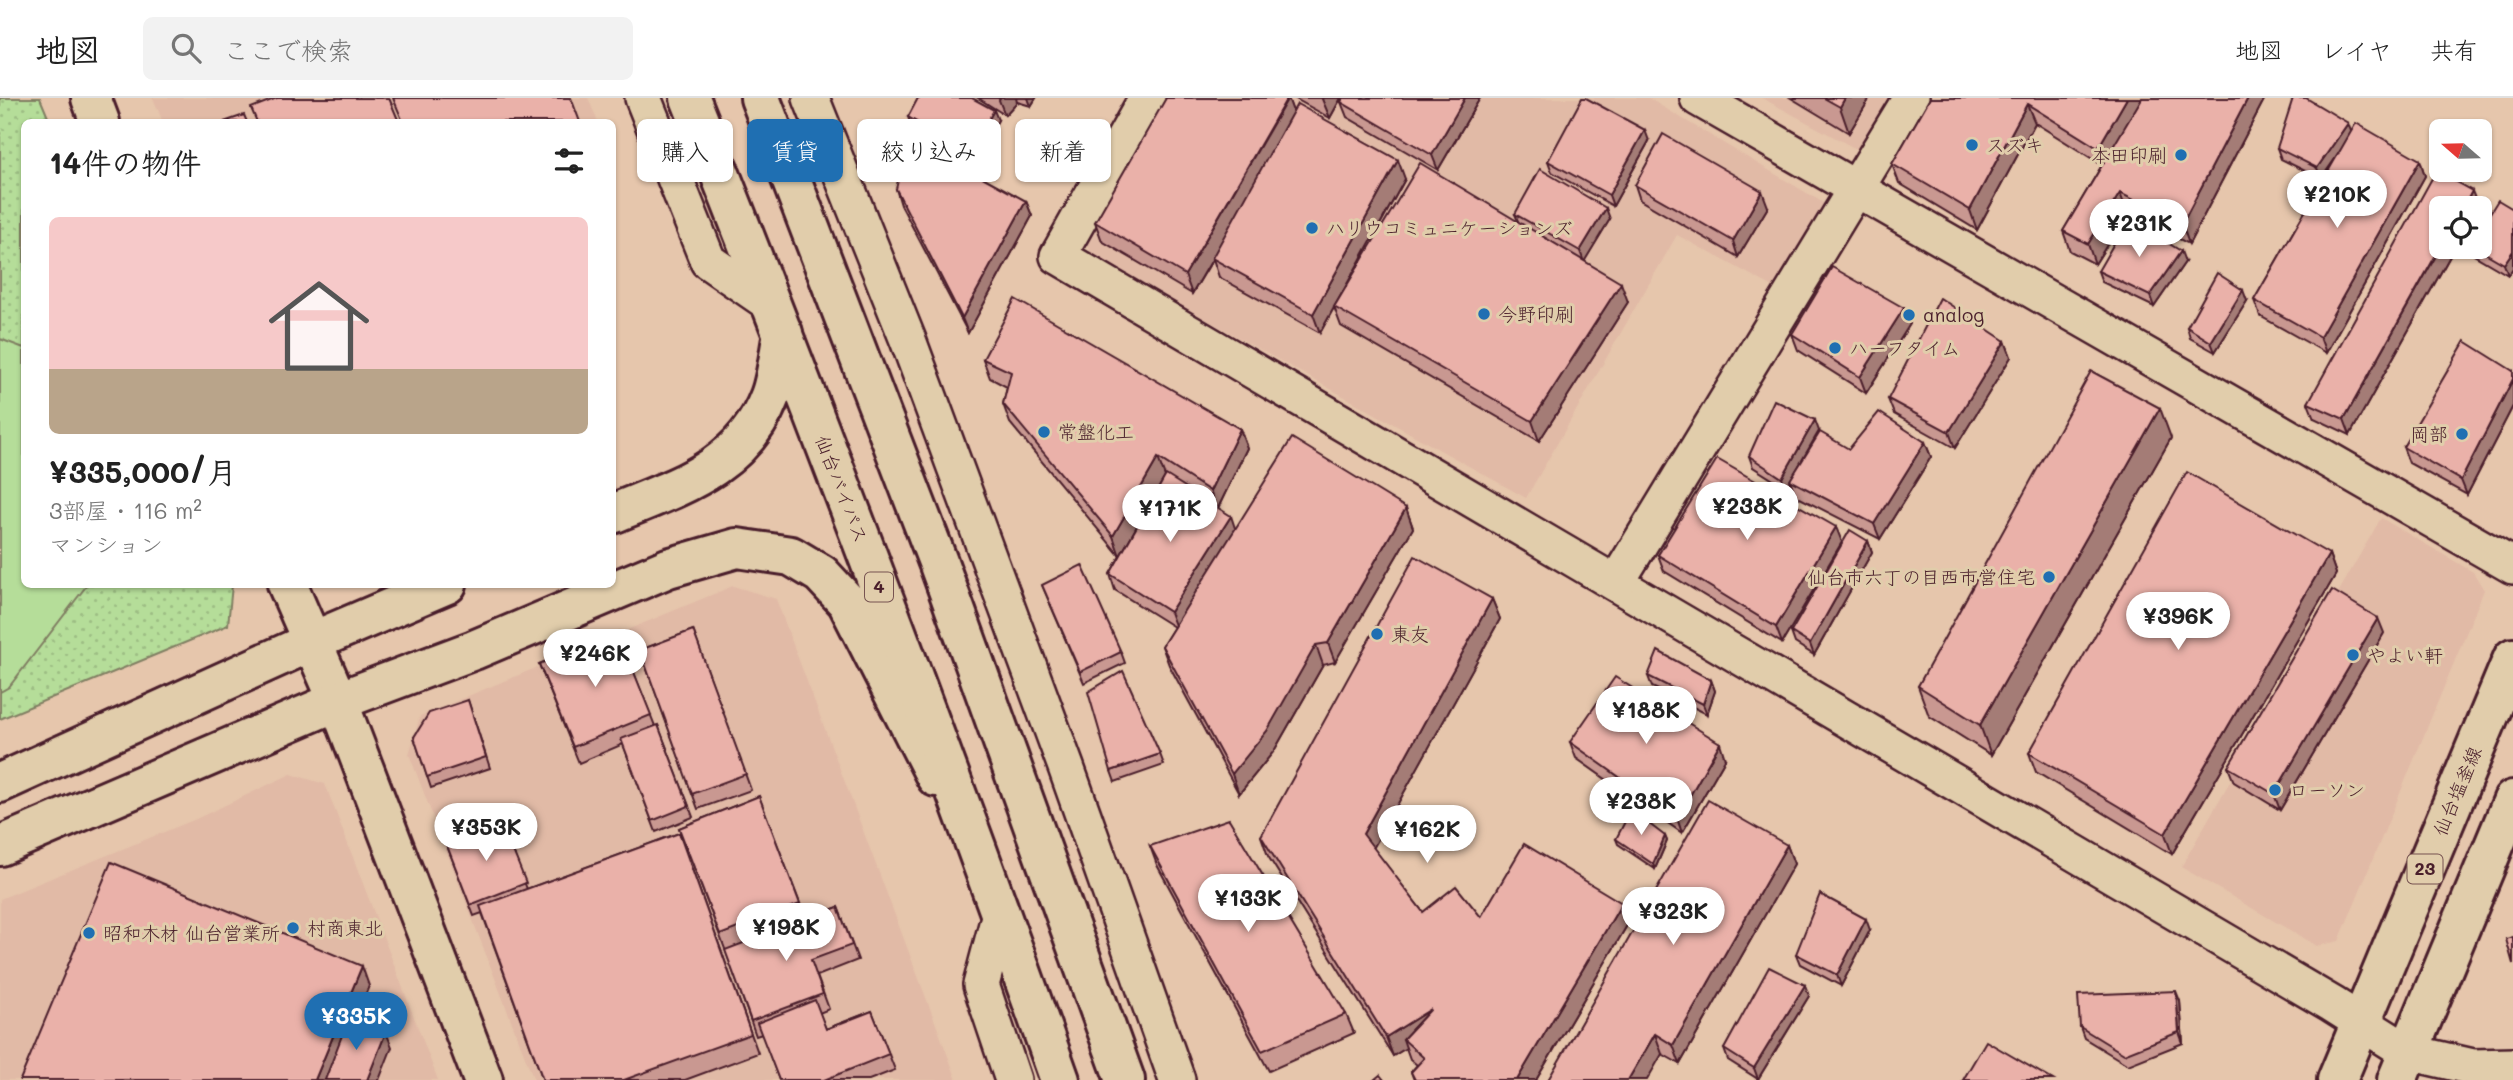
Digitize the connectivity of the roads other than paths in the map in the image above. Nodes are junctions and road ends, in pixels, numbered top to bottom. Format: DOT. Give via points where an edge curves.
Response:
graph roads {
  1 [pos="91,98"];
  2 [pos="643,98"];
  3 [pos="690,98"];
  4 [pos="811,98"];
  5 [pos="1147,98"];
  6 [pos="1699,98"];
  7 [pos="1911,98"];
  8 [pos="768,102"];
  9 [pos="99,119"];
  10 [pos="1856,189"];
  11 [pos="778,319"];
  12 [pos="616,512"];
  13 [pos="2513,566"];
  14 [pos="1616,583"];
  15 [pos="289,588"];
  16 [pos="438,588"];
  17 [pos="311,642"];
  18 [pos="2513,658"];
  19 [pos="338,701"];
  20 [pos="0,783"];
  21 [pos="2513,800"];
  22 [pos="0,846"];
  23 [pos="994,896"];
  24 [pos="2362,1022"];
  25 [pos="2402,1066"];
  26 [pos="2513,1066"];
  27 [pos="483,1080"];
  28 [pos="1013,1080"];
  29 [pos="1060,1080"];
  30 [pos="1125,1080"];
  31 [pos="1177,1080"];
  32 [pos="2337,1080"];
  1 -- 9 [label="main road"];
  2 -- 11 [label="street" via="708,261"];
  3 -- 11 [label="main road, 仙台バイパス / 4"];
  4 -- 31 [label="street" via="908,340"];
  5 -- 14 [label="street" via="1058,256"];
  6 -- 10 [label="street"];
  7 -- 10 [label="street"];
  8 -- 30 [label="main road"];
  10 -- 13 [label="street"];
  10 -- 14 [label="street"];
  11 -- 12 [label="main road" via="770,395 750,434 716,467"];
  11 -- 23 [label="main road, 仙台バイパス / 4"];
  14 -- 24 [label="street"];
  15 -- 17 [label="main road"];
  16 -- 17 [label="main road"];
  17 -- 19 [label="main road"];
  17 -- 20 [label="main road"];
  18 -- 24 [label="main road, 仙台塩釜線 / 23"];
  19 -- 22 [label="main road"];
  19 -- 23 [label="main road" via="692,560 737,548 791,556 821,574 847,602"];
  19 -- 27 [label="main road"];
  21 -- 25 [label="main road"];
  23 -- 28 [label="street" via="981,985"];
  23 -- 29 [label="main road, 仙台バイパス / 4"];
  24 -- 25 [label="street"];
  24 -- 32 [label="main road, 仙台塩釜線 / 23"];
  25 -- 26 [label="street"];
}
